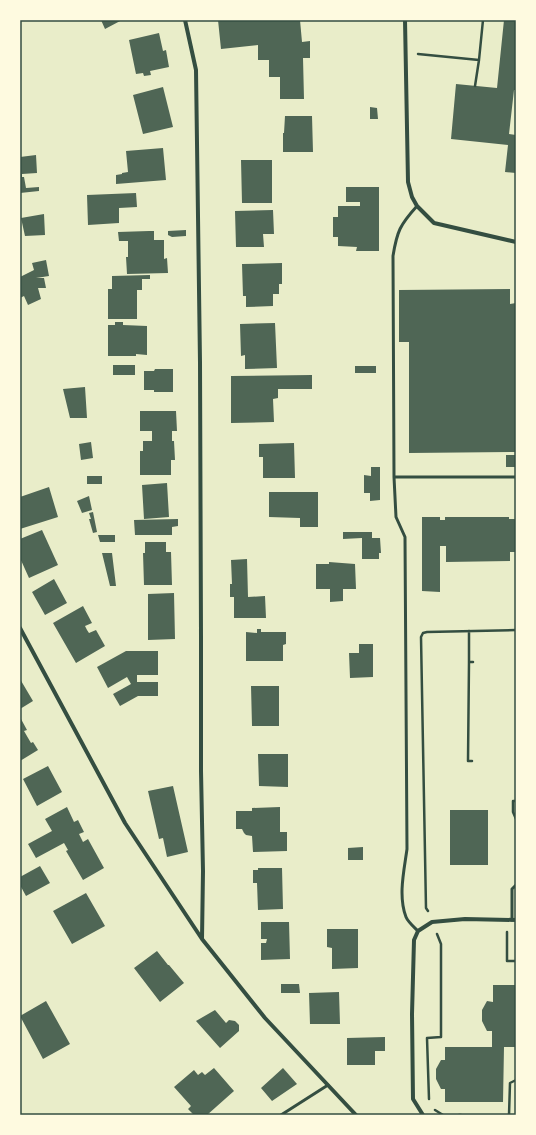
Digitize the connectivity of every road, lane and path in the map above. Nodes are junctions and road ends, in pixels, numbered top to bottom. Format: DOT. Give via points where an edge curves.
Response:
graph roads {
  1 [pos="185,20"];
  2 [pos="405,20"];
  3 [pos="483,20"];
  4 [pos="406,53"];
  5 [pos="479,60"];
  6 [pos="475,86"];
  7 [pos="417,206"];
  8 [pos="516,242"];
  9 [pos="516,476"];
  10 [pos="394,477"];
  11 [pos="20,628"];
  12 [pos="516,630"];
  13 [pos="469,631"];
  14 [pos="469,662"];
  15 [pos="473,662"];
  16 [pos="472,761"];
  17 [pos="516,801"];
  18 [pos="516,819"];
  19 [pos="516,885"];
  20 [pos="507,920"];
  21 [pos="514,920"];
  22 [pos="432,922"];
  23 [pos="418,931"];
  24 [pos="202,939"];
  25 [pos="516,961"];
  26 [pos="516,1080"];
  27 [pos="328,1085"];
  28 [pos="431,1102"];
  29 [pos="432,1107"];
  30 [pos="281,1115"];
  31 [pos="356,1115"];
  32 [pos="423,1115"];
  33 [pos="443,1115"];
  34 [pos="510,1115"];
  1 -- 24 [label="street" via="196,70 200,354"];
  2 -- 4 [label="street"];
  3 -- 5 [label="path"];
  4 -- 5 [label="path"];
  4 -- 7 [label="street" via="408,182"];
  5 -- 6 [label="path"];
  7 -- 8 [label="street" via="434,223"];
  7 -- 10 [label="lane" via="399,229 393,256"];
  9 -- 10 [label="lane"];
  10 -- 23 [label="lane" via="396,517 405,537 407,849 402,902 407,918"];
  11 -- 24 [label="street" via="125,823"];
  12 -- 13 [label="path"];
  13 -- 14 [label="path"];
  13 -- 22 [label="path" via="427,632 421,637 426,908"];
  14 -- 15 [label="path"];
  14 -- 16 [label="path" via="468,761"];
  17 -- 18 [label="path" via="513,801 513,812"];
  19 -- 21 [label="lane" via="512,889"];
  20 -- 21 [label="street"];
  20 -- 22 [label="street" via="465,919"];
  20 -- 25 [label="path" via="507,961"];
  22 -- 23 [label="street"];
  22 -- 28 [label="path" via="441,944 441,1037 428,1038"];
  23 -- 32 [label="street" via="414,940 413,957 413,1099"];
  24 -- 27 [label="street" via="265,1018"];
  26 -- 34 [label="path" via="510,1082"];
  27 -- 30 [label="lane"];
  27 -- 31 [label="street"];
  29 -- 33 [label="path"];
}
